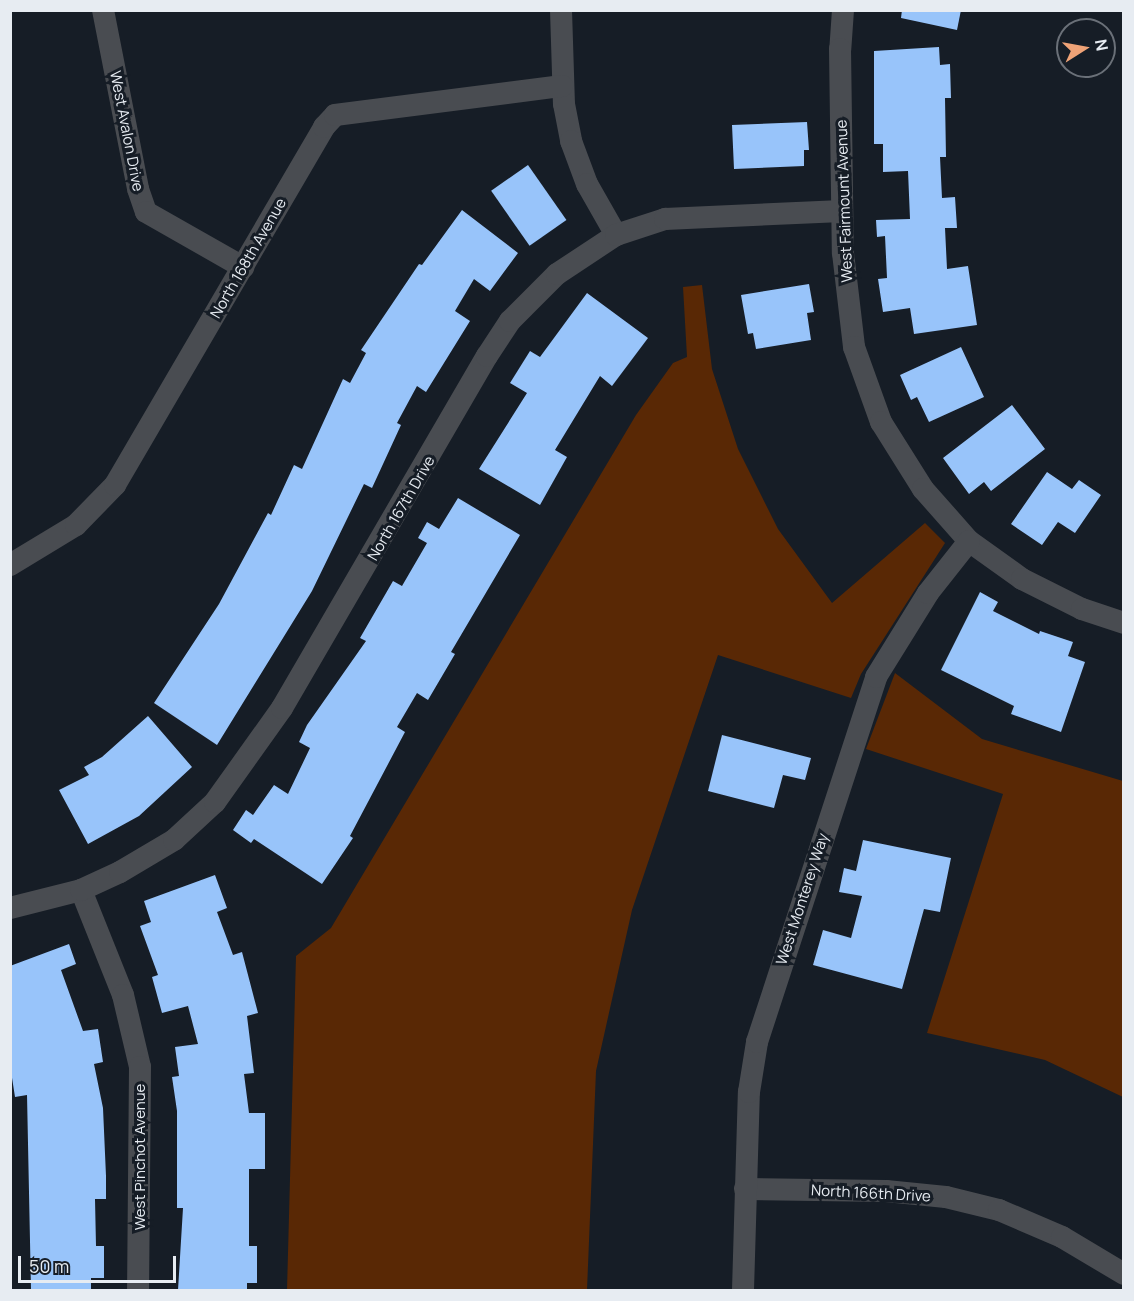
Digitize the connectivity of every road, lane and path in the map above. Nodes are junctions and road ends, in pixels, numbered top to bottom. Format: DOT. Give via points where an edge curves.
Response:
graph roads {
  1 [pos="103,10"];
  2 [pos="561,10"];
  3 [pos="843,10"];
  4 [pos="562,86"];
  5 [pos="842,211"];
  6 [pos="616,235"];
  7 [pos="243,267"];
  8 [pos="969,541"];
  9 [pos="10,564"];
  10 [pos="1124,623"];
  11 [pos="81,890"];
  12 [pos="10,908"];
  13 [pos="745,1189"];
  14 [pos="1124,1274"];
  15 [pos="138,1290"];
  16 [pos="743,1290"];
  1 -- 7 [label="street, West Avalon Drive" via="138,189 146,212"];
  2 -- 4 [label="street"];
  3 -- 5 [label="street, West Fairmount Avenue"];
  4 -- 6 [label="street" via="566,121 578,163"];
  4 -- 7 [label="street, North 168th Avenue" via="335,116 324,127"];
  5 -- 6 [label="street, North 167th Drive" via="689,216 640,225"];
  5 -- 8 [label="street, West Fairmount Avenue" via="854,347 881,422 922,489"];
  6 -- 11 [label="street, North 167th Drive" via="557,274 510,321 282,708 215,802 148,857"];
  7 -- 9 [label="street, North 168th Avenue" via="115,485 76,525"];
  8 -- 10 [label="street, West Fairmount Avenue" via="1022,579 1082,609"];
  8 -- 13 [label="street, West Monterey Way" via="883,662 857,730 757,1042 749,1092"];
  11 -- 12 [label="street, North 167th Drive"];
  11 -- 15 [label="street, West Pinchot Avenue" via="123,995 140,1067"];
  13 -- 14 [label="street, North 166th Drive" via="886,1191 946,1197 999,1210 1062,1237"];
  13 -- 16 [label="street, West Monterey Way"];
}
